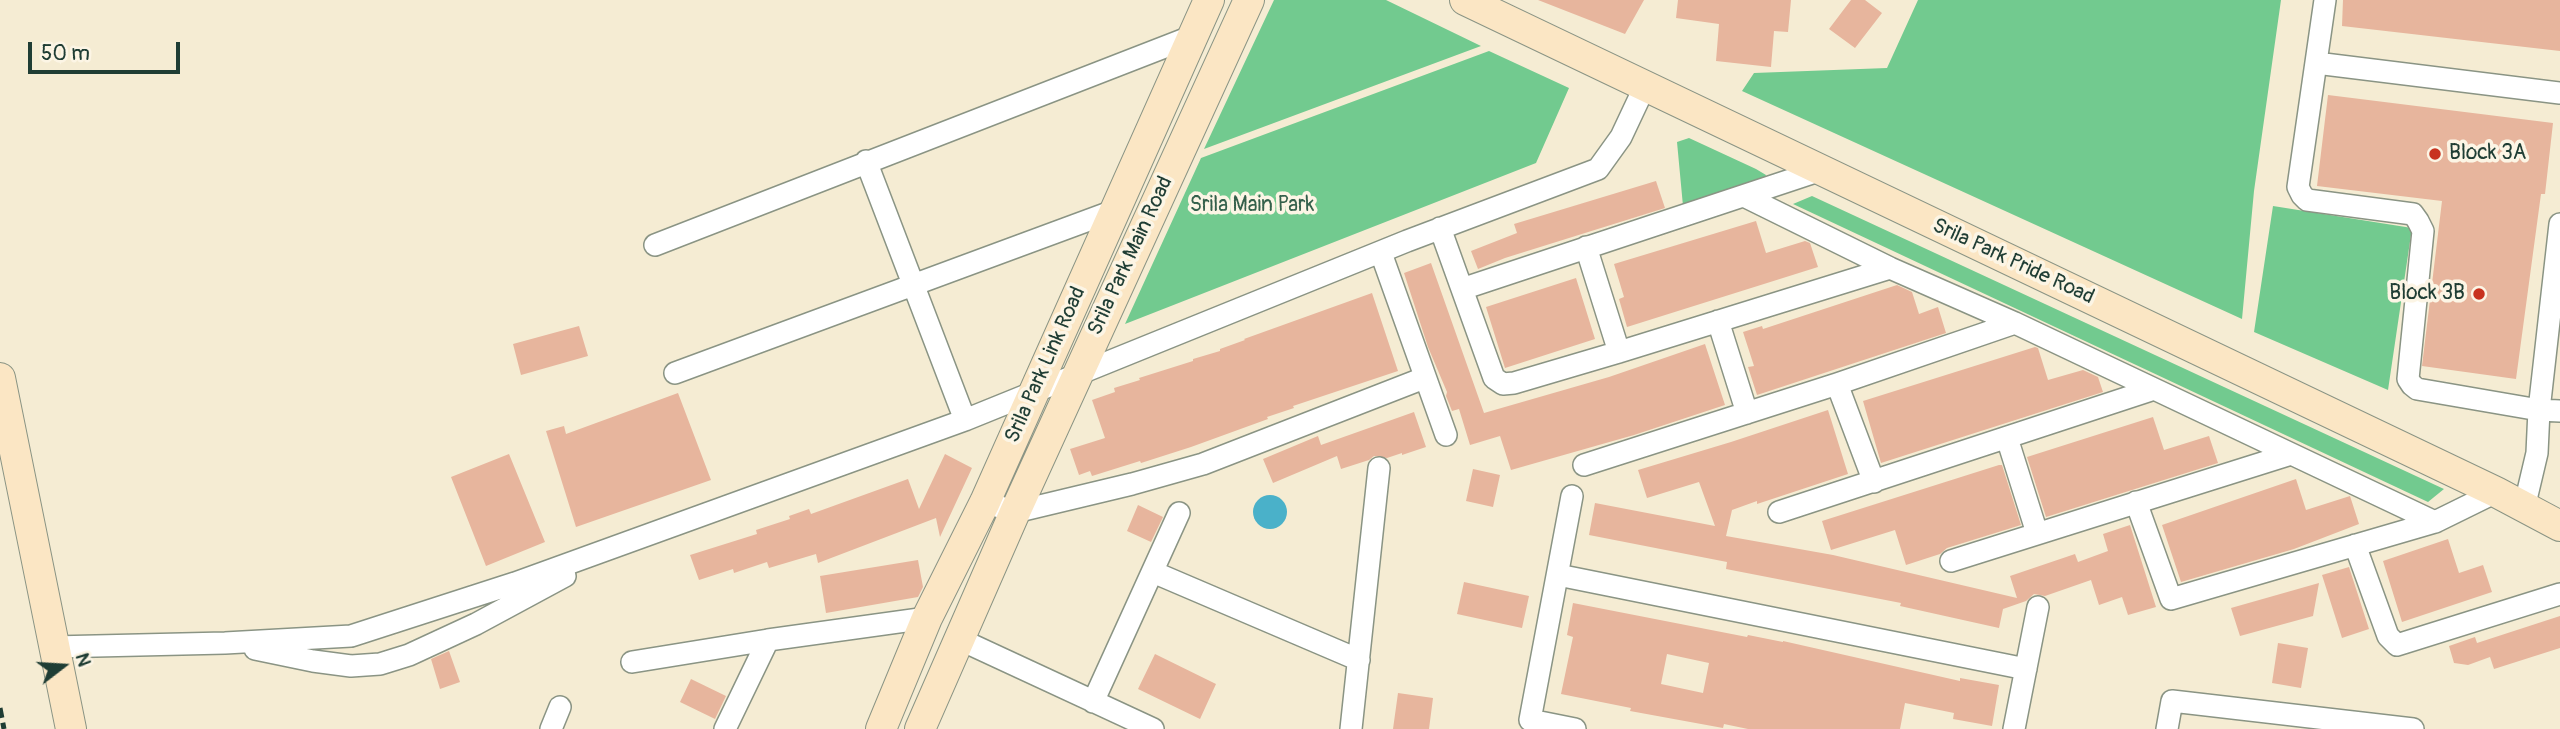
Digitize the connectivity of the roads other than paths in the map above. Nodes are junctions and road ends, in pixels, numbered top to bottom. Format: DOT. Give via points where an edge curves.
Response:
graph roads {
  1 [pos="1209,0"];
  2 [pos="1249,0"];
  3 [pos="1465,0"];
  4 [pos="2325,0"];
  5 [pos="1193,36"];
  6 [pos="2316,63"];
  7 [pos="1645,86"];
  8 [pos="2560,93"];
  9 [pos="866,161"];
  10 [pos="1821,170"];
  11 [pos="1744,195"];
  12 [pos="1115,210"];
  13 [pos="2560,224"];
  14 [pos="1440,228"];
  15 [pos="655,245"];
  16 [pos="1586,247"];
  17 [pos="1381,253"];
  18 [pos="1890,268"];
  19 [pos="914,286"];
  20 [pos="1462,289"];
  21 [pos="1718,321"];
  22 [pos="2015,323"];
  23 [pos="1619,352"];
  24 [pos="676,373"];
  25 [pos="1077,375"];
  26 [pos="1424,377"];
  27 [pos="0,378"];
  28 [pos="1837,384"];
  29 [pos="2154,389"];
  30 [pos="1035,392"];
  31 [pos="2549,410"];
  32 [pos="1747,413"];
  33 [pos="965,420"];
  34 [pos="1446,435"];
  35 [pos="2007,438"];
  36 [pos="2291,454"];
  37 [pos="1584,465"];
  38 [pos="1379,468"];
  39 [pos="1874,482"];
  40 [pos="2496,492"];
  41 [pos="1572,496"];
  42 [pos="985,502"];
  43 [pos="2136,502"];
  44 [pos="2524,509"];
  45 [pos="1015,512"];
  46 [pos="1779,512"];
  47 [pos="1180,513"];
  48 [pos="2435,522"];
  49 [pos="2560,526"];
  50 [pos="2037,533"];
  51 [pos="631,542"];
  52 [pos="2355,545"];
  53 [pos="1951,561"];
  54 [pos="1153,572"];
  55 [pos="1558,575"];
  56 [pos="2560,594"];
  57 [pos="2038,607"];
  58 [pos="927,618"];
  59 [pos="959,639"];
  60 [pos="768,640"];
  61 [pos="225,643"];
  62 [pos="53,647"];
  63 [pos="1359,660"];
  64 [pos="632,662"];
  65 [pos="2026,669"];
  66 [pos="1093,702"];
  67 [pos="560,707"];
  68 [pos="71,729"];
  69 [pos="551,729"];
  70 [pos="725,729"];
  71 [pos="881,729"];
  72 [pos="920,729"];
  73 [pos="1153,729"];
  74 [pos="1351,729"];
  75 [pos="1574,729"];
  76 [pos="2014,729"];
  77 [pos="2168,729"];
  78 [pos="2413,729"];
  1 -- 5 [label="street, Srila Park Link Road"];
  2 -- 25 [label="street, Srila Park Main Road"];
  3 -- 7 [label="street, Srila Park Pride Road"];
  4 -- 6 [label="street"];
  5 -- 9 [label="street"];
  5 -- 12 [label="street, Srila Park Link Road"];
  6 -- 8 [label="street"];
  6 -- 31 [label="street" via="2298,187 2302,195 2307,200 2413,215 2423,231 2408,379 2412,385"];
  7 -- 10 [label="street, Srila Park Pride Road"];
  7 -- 14 [label="street" via="1621,137 1598,169"];
  9 -- 15 [label="street"];
  9 -- 19 [label="street"];
  10 -- 11 [label="street"];
  10 -- 40 [label="street, Srila Park Pride Road"];
  11 -- 16 [label="street"];
  11 -- 18 [label="street"];
  12 -- 19 [label="street"];
  12 -- 30 [label="street, Srila Park Link Road"];
  13 -- 31 [label="street"];
  14 -- 17 [label="street"];
  14 -- 20 [label="street"];
  16 -- 20 [label="street"];
  16 -- 23 [label="street"];
  17 -- 25 [label="street"];
  17 -- 26 [label="street"];
  18 -- 21 [label="street"];
  18 -- 22 [label="street"];
  19 -- 24 [label="street"];
  19 -- 33 [label="street"];
  20 -- 23 [label="street" via="1494,378 1503,384"];
  21 -- 23 [label="street"];
  21 -- 32 [label="street"];
  22 -- 28 [label="street"];
  22 -- 29 [label="street"];
  25 -- 30 [label="street"];
  25 -- 45 [label="street, Srila Park Main Road"];
  26 -- 34 [label="street"];
  26 -- 45 [label="street" via="1203,464"];
  27 -- 62 [label="street"];
  28 -- 32 [label="street"];
  28 -- 39 [label="street"];
  29 -- 35 [label="street"];
  29 -- 36 [label="street"];
  30 -- 33 [label="street"];
  30 -- 42 [label="street, Srila Park Link Road"];
  31 -- 44 [label="street"];
  32 -- 37 [label="street"];
  33 -- 51 [label="street"];
  35 -- 39 [label="street"];
  35 -- 50 [label="street"];
  36 -- 43 [label="street"];
  36 -- 48 [label="street"];
  38 -- 63 [label="street"];
  39 -- 46 [label="street"];
  40 -- 44 [label="street, Srila Park Pride Road"];
  40 -- 48 [label="street"];
  41 -- 55 [label="street"];
  42 -- 45 [label="street"];
  42 -- 58 [label="street, Srila Park Link Road"];
  43 -- 50 [label="street"];
  43 -- 52 [label="street" via="2171,599"];
  44 -- 49 [label="street, Srila Park Pride Road"];
  45 -- 59 [label="street"];
  47 -- 54 [label="street"];
  48 -- 52 [label="street"];
  50 -- 53 [label="street"];
  51 -- 61 [label="street" via="351,636"];
  51 -- 61 [label="street" via="476,624 380,664 313,661"];
  52 -- 56 [label="street" via="2388,636 2397,645"];
  54 -- 63 [label="street"];
  54 -- 66 [label="street"];
  55 -- 65 [label="street"];
  55 -- 75 [label="street" via="1530,720"];
  57 -- 65 [label="street"];
  58 -- 60 [label="street"];
  58 -- 71 [label="street, Srila Park Link Road"];
  59 -- 66 [label="street"];
  59 -- 72 [label="street"];
  60 -- 64 [label="street"];
  60 -- 70 [label="street"];
  61 -- 62 [label="street"];
  62 -- 68 [label="street"];
  63 -- 74 [label="street"];
  65 -- 76 [label="street"];
  66 -- 73 [label="street"];
  67 -- 69 [label="street"];
  77 -- 78 [label="street" via="2172,701"];
}
